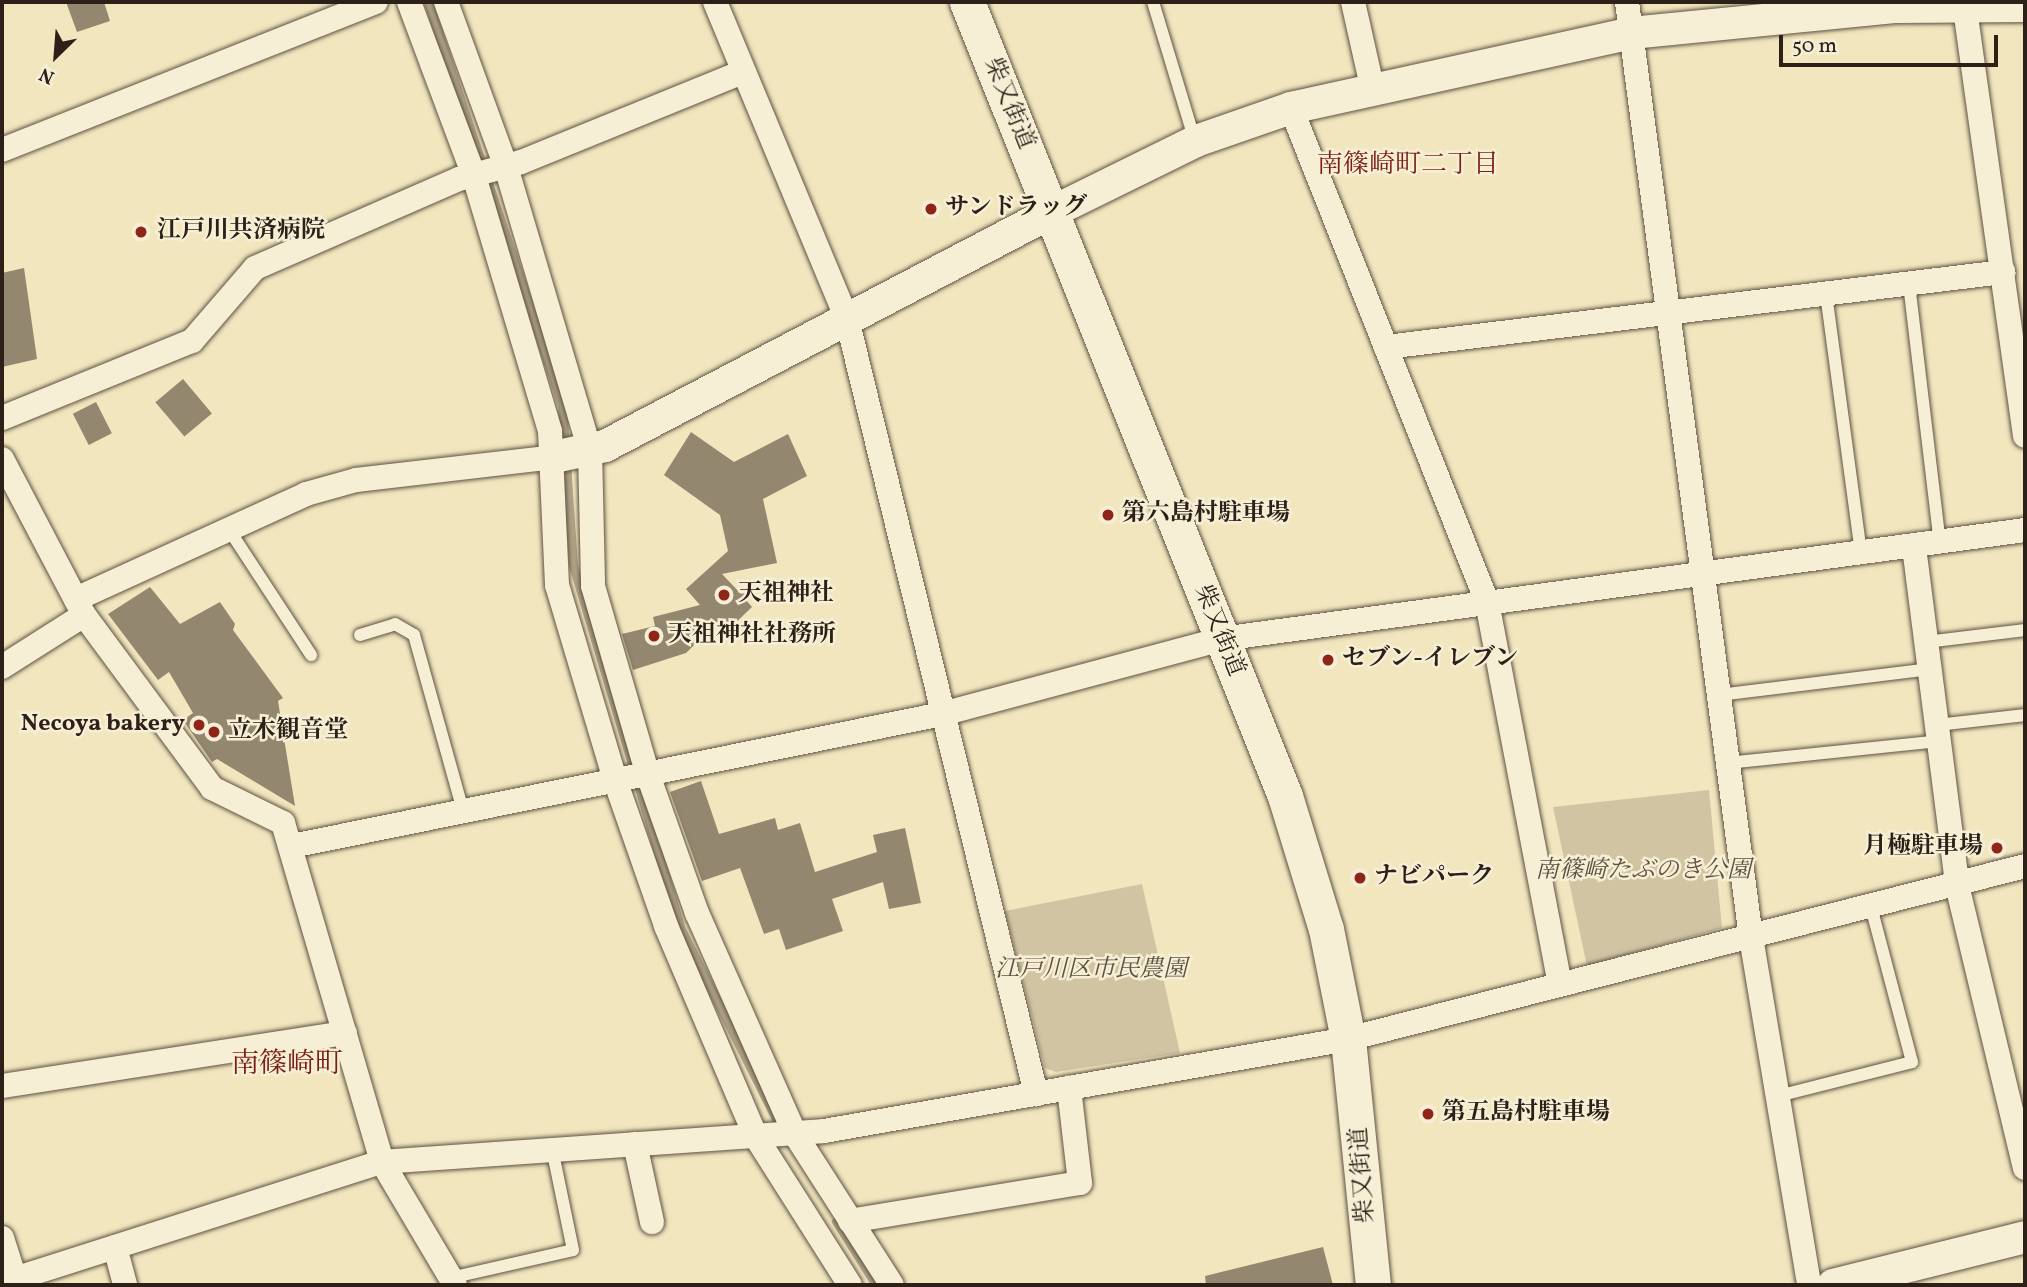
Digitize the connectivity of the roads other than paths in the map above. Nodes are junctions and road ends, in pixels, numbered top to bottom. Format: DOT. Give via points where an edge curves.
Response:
graph roads {
  1 [pos="376,2"];
  2 [pos="409,2"];
  3 [pos="446,2"];
  4 [pos="715,2"];
  5 [pos="968,2"];
  6 [pos="1153,2"];
  7 [pos="1353,2"];
  8 [pos="1627,2"];
  9 [pos="1964,5"];
  10 [pos="2025,6"];
  11 [pos="1632,33"];
  12 [pos="743,72"];
  13 [pos="1372,86"];
  14 [pos="1291,108"];
  15 [pos="1196,141"];
  16 [pos="2,150"];
  17 [pos="489,171"];
  18 [pos="1052,212"];
  19 [pos="2003,272"];
  20 [pos="1909,284"];
  21 [pos="1826,294"];
  22 [pos="1667,313"];
  23 [pos="847,319"];
  24 [pos="1386,347"];
  25 [pos="2,418"];
  26 [pos="2025,436"];
  27 [pos="570,455"];
  28 [pos="2,458"];
  29 [pos="228,528"];
  30 [pos="2025,530"];
  31 [pos="1940,545"];
  32 [pos="1914,547"];
  33 [pos="1861,553"];
  34 [pos="1701,573"];
  35 [pos="1488,602"];
  36 [pos="80,607"];
  37 [pos="2025,630"];
  38 [pos="360,635"];
  39 [pos="1221,639"];
  40 [pos="1927,642"];
  41 [pos="311,656"];
  42 [pos="2,667"];
  43 [pos="1930,669"];
  44 [pos="1719,695"];
  45 [pos="942,714"];
  46 [pos="2025,715"];
  47 [pos="1938,733"];
  48 [pos="1727,763"];
  49 [pos="648,772"];
  50 [pos="615,780"];
  51 [pos="463,810"];
  52 [pos="292,846"];
  53 [pos="2025,866"];
  54 [pos="1957,885"];
  55 [pos="1871,908"];
  56 [pos="1751,937"];
  57 [pos="1560,984"];
  58 [pos="345,1033"];
  59 [pos="1348,1040"];
  60 [pos="2,1086"];
  61 [pos="1069,1088"];
  62 [pos="1036,1094"];
  63 [pos="1777,1096"];
  64 [pos="794,1134"];
  65 [pos="756,1137"];
  66 [pos="635,1144"];
  67 [pos="552,1149"];
  68 [pos="382,1162"];
  69 [pos="2025,1168"];
  70 [pos="850,1221"];
  71 [pos="652,1222"];
  72 [pos="2025,1237"];
  73 [pos="2,1238"];
  74 [pos="115,1247"];
  75 [pos="8,1281"];
  76 [pos="453,1281"];
  77 [pos="125,1285"];
  78 [pos="850,1285"];
  79 [pos="892,1285"];
  80 [pos="1373,1285"];
  81 [pos="1809,1285"];
  82 [pos="1833,1285"];
  1 -- 16 [label="street"];
  2 -- 17 [label="street"];
  3 -- 17 [label="street"];
  4 -- 12 [label="street"];
  5 -- 18 [label="main road, 柴又街道"];
  6 -- 15 [label="lane"];
  7 -- 13 [label="street"];
  8 -- 11 [label="street"];
  9 -- 10 [label="street"];
  9 -- 11 [label="street" via="1897,7"];
  9 -- 19 [label="street"];
  11 -- 13 [label="street"];
  11 -- 22 [label="street"];
  12 -- 17 [label="street"];
  12 -- 23 [label="street"];
  13 -- 14 [label="street"];
  14 -- 15 [label="street"];
  14 -- 24 [label="street"];
  15 -- 18 [label="street"];
  17 -- 25 [label="street" via="255,268 192,341"];
  17 -- 27 [label="street"];
  17 -- 27 [label="street"];
  18 -- 23 [label="street"];
  18 -- 39 [label="main road, 柴又街道"];
  19 -- 20 [label="street"];
  19 -- 26 [label="street"];
  20 -- 21 [label="street"];
  20 -- 31 [label="lane"];
  21 -- 22 [label="street"];
  21 -- 33 [label="lane"];
  22 -- 24 [label="street"];
  22 -- 34 [label="street"];
  23 -- 27 [label="street"];
  23 -- 45 [label="street"];
  24 -- 35 [label="street"];
  27 -- 29 [label="street" via="356,480 306,494"];
  27 -- 49 [label="street" via="593,586"];
  27 -- 50 [label="street" via="557,585"];
  28 -- 36 [label="street"];
  29 -- 36 [label="street"];
  29 -- 41 [label="lane"];
  30 -- 31 [label="street"];
  31 -- 32 [label="street"];
  32 -- 33 [label="street"];
  32 -- 40 [label="street"];
  33 -- 34 [label="street"];
  34 -- 35 [label="street"];
  34 -- 44 [label="street"];
  35 -- 39 [label="street"];
  35 -- 57 [label="street"];
  36 -- 42 [label="street"];
  36 -- 52 [label="street" via="212,788 283,823"];
  37 -- 40 [label="lane"];
  38 -- 51 [label="lane" via="396,624 414,635"];
  39 -- 45 [label="street"];
  39 -- 59 [label="main road, 柴又街道" via="1285,796 1326,929"];
  40 -- 43 [label="street"];
  43 -- 44 [label="lane"];
  43 -- 47 [label="street"];
  44 -- 48 [label="street"];
  45 -- 49 [label="street"];
  45 -- 62 [label="street"];
  46 -- 47 [label="lane"];
  47 -- 48 [label="lane"];
  47 -- 54 [label="street"];
  48 -- 56 [label="street"];
  49 -- 50 [label="street"];
  49 -- 64 [label="street" via="697,913"];
  50 -- 51 [label="street"];
  50 -- 65 [label="street" via="666,926"];
  51 -- 52 [label="street"];
  52 -- 58 [label="street"];
  53 -- 54 [label="street"];
  54 -- 55 [label="street"];
  54 -- 69 [label="street"];
  55 -- 56 [label="street"];
  55 -- 63 [label="lane" via="1912,1062"];
  56 -- 57 [label="street"];
  56 -- 63 [label="street"];
  57 -- 59 [label="street"];
  58 -- 60 [label="street"];
  58 -- 68 [label="street"];
  59 -- 61 [label="street"];
  59 -- 80 [label="main road, 柴又街道"];
  61 -- 62 [label="street"];
  61 -- 70 [label="street" via="1080,1183"];
  62 -- 64 [label="street"];
  63 -- 81 [label="street"];
  64 -- 65 [label="street"];
  64 -- 70 [label="street"];
  65 -- 66 [label="street"];
  65 -- 78 [label="street"];
  66 -- 67 [label="street"];
  66 -- 71 [label="street"];
  67 -- 68 [label="street"];
  67 -- 76 [label="lane" via="572,1250"];
  68 -- 74 [label="street"];
  68 -- 76 [label="street"];
  70 -- 79 [label="street"];
  72 -- 82 [label="street"];
  73 -- 75 [label="street"];
  74 -- 75 [label="street"];
  74 -- 77 [label="street"];
}
